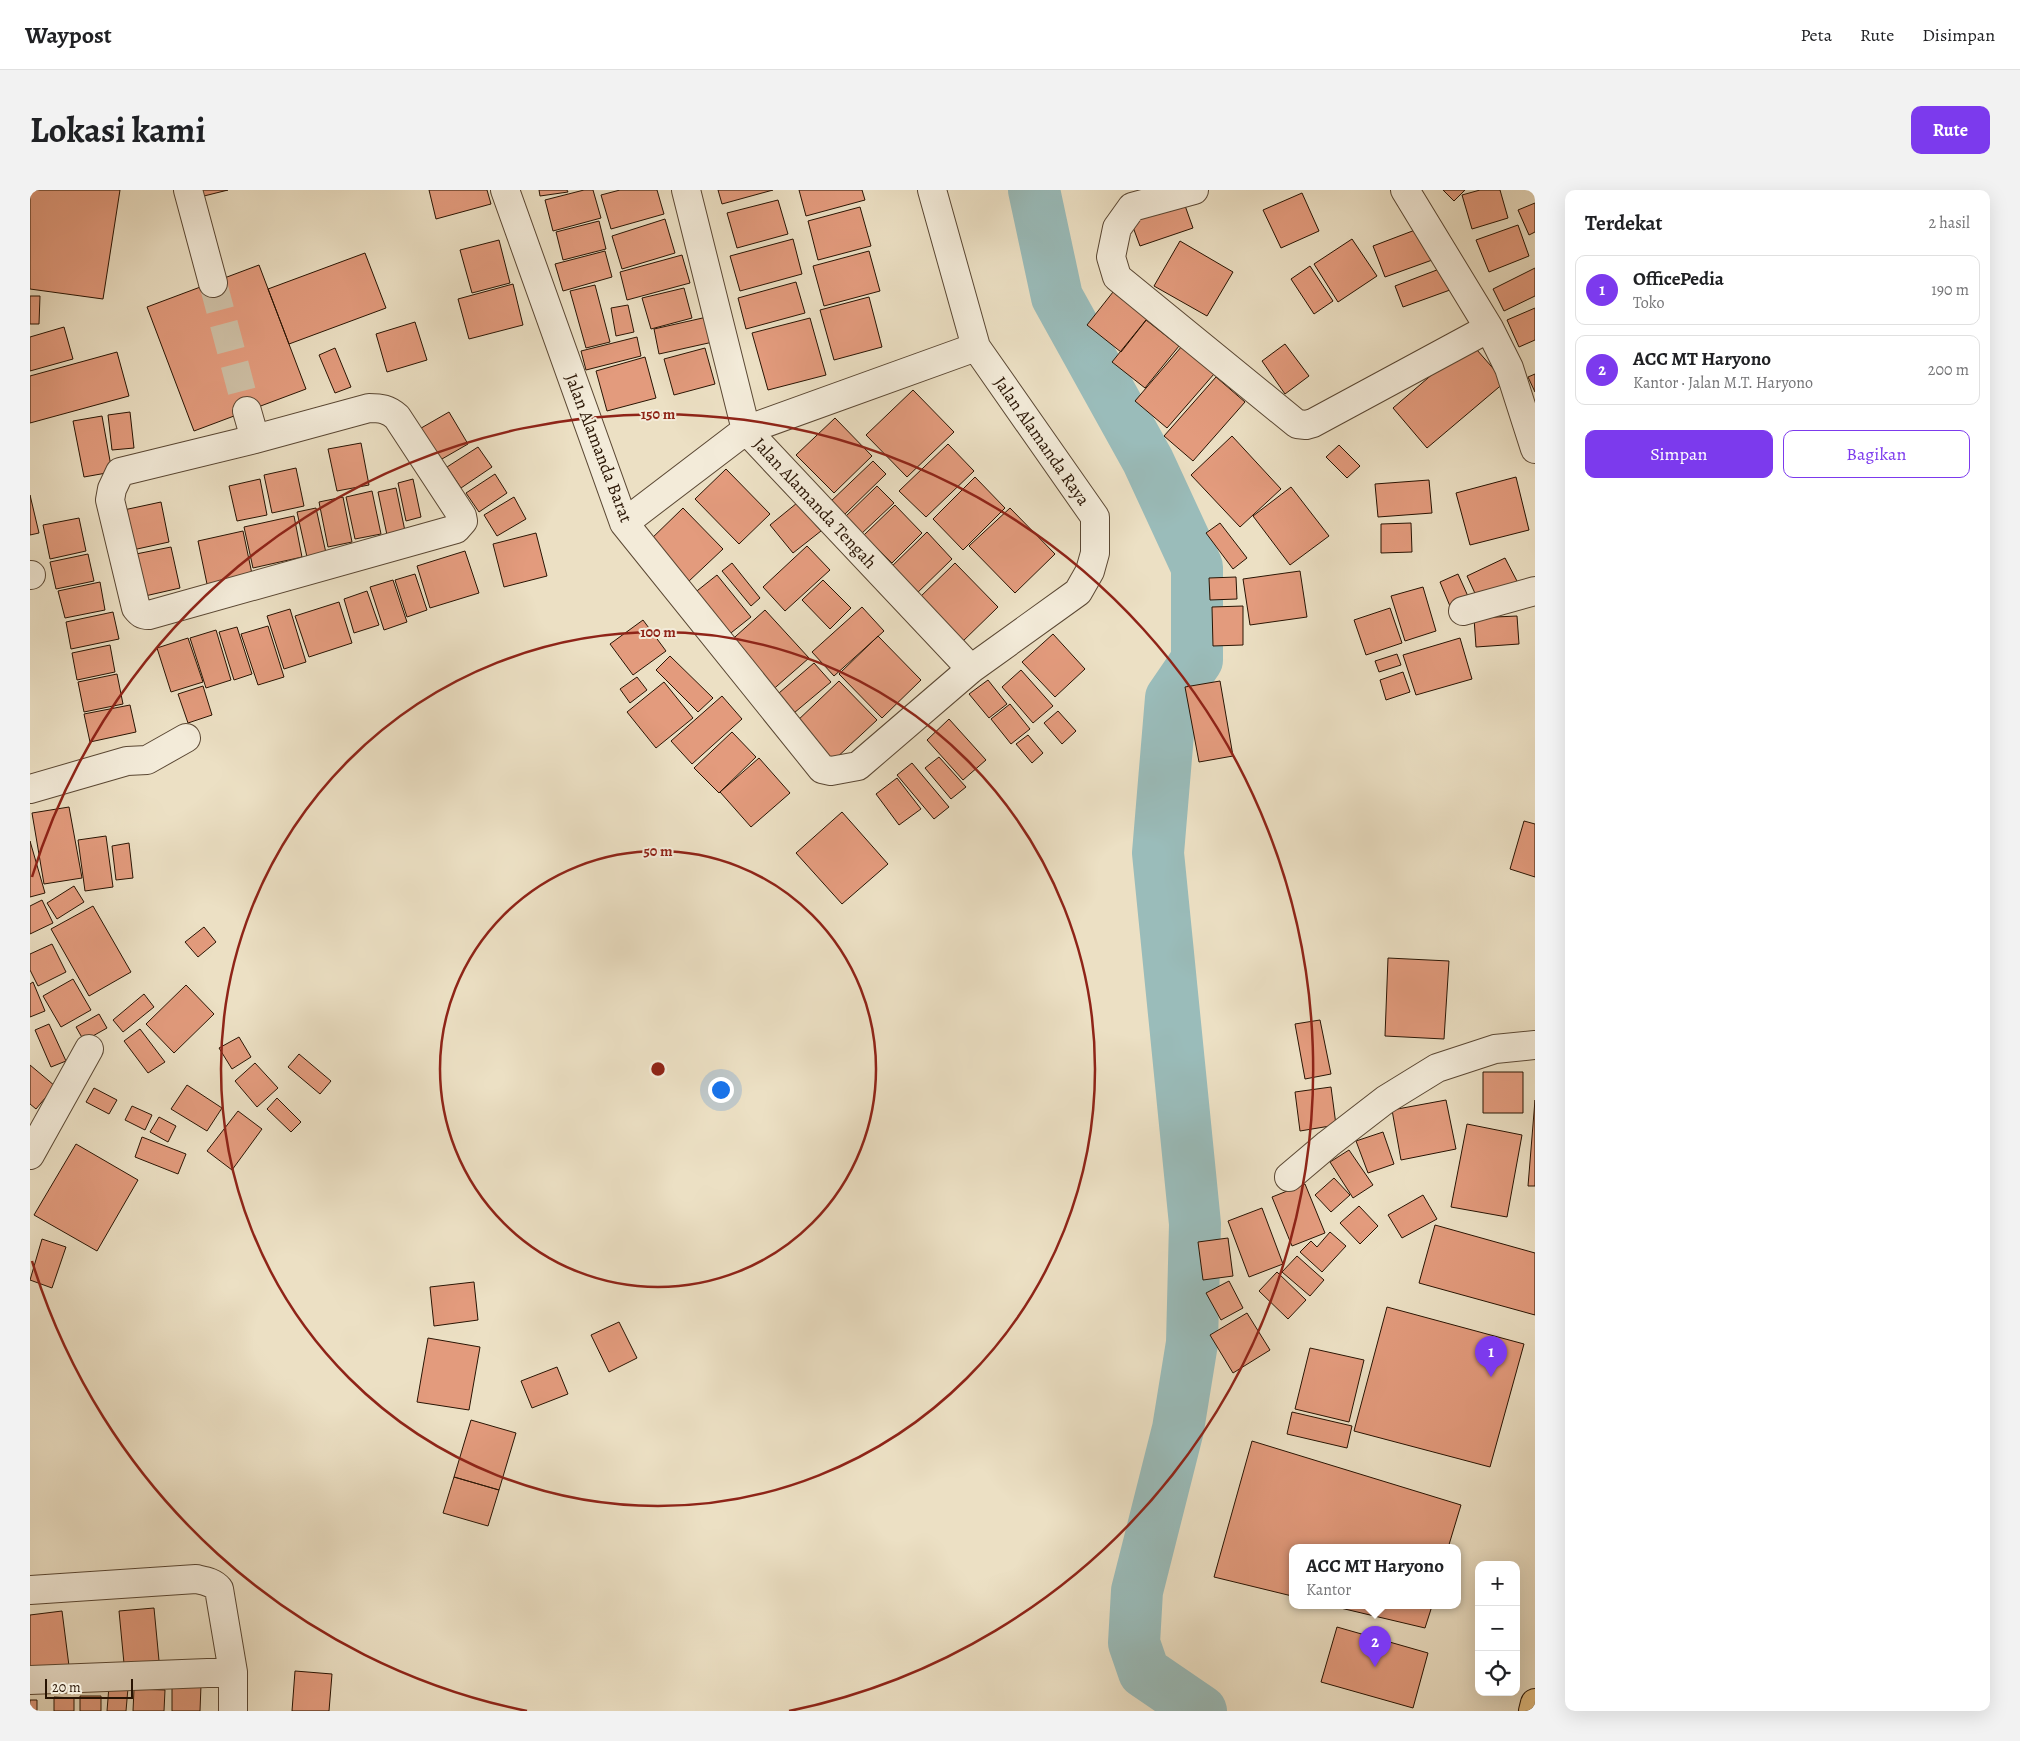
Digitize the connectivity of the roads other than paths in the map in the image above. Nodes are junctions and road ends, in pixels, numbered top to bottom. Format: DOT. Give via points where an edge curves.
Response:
graph roads {
  1 [pos="188,190"];
  2 [pos="505,190"];
  3 [pos="686,190"];
  4 [pos="932,190"];
  5 [pos="1194,190"];
  6 [pos="1406,190"];
  7 [pos="213,283"];
  8 [pos="1488,328"];
  9 [pos="976,347"];
  10 [pos="247,411"];
  11 [pos="746,430"];
  12 [pos="255,439"];
  13 [pos="1535,449"];
  14 [pos="624,523"];
  15 [pos="1535,591"];
  16 [pos="1463,611"];
  17 [pos="971,669"];
  18 [pos="186,738"];
  19 [pos="822,769"];
  20 [pos="30,789"];
  21 [pos="1535,1044"];
  22 [pos="89,1049"];
  23 [pos="30,1155"];
  24 [pos="1289,1177"];
  25 [pos="30,1590"];
  26 [pos="233,1672"];
  27 [pos="30,1680"];
  28 [pos="1535,1703"];
  29 [pos="233,1711"];
  30 [pos="1533,1711"];
  1 -- 7 [label="street"];
  2 -- 14 [label="street, Jalan Alamanda Barat"];
  3 -- 11 [label="street, Jalan Alamanda Tengah"];
  4 -- 9 [label="street, Jalan Alamanda Raya"];
  5 -- 8 [label="street" via="1132,206 1117,228 1111,257 1117,277 1297,424 1313,423"];
  6 -- 8 [label="street"];
  8 -- 13 [label="street" via="1509,368"];
  9 -- 11 [label="street"];
  9 -- 17 [label="street, Jalan Alamanda Raya" via="1095,518 1095,553 1090,571 1078,592"];
  10 -- 12 [label="street"];
  11 -- 14 [label="street"];
  11 -- 17 [label="street, Jalan Alamanda Tengah"];
  12 -- 12 [label="street" via="369,408 390,411 397,417 463,521 456,529 143,615 136,608 110,500 116,477 120,472"];
  14 -- 19 [label="street, Jalan Alamanda Barat"];
  15 -- 16 [label="street"];
  17 -- 19 [label="street, Jalan Alamanda Raya" via="858,766 831,771"];
  18 -- 20 [label="street" via="147,760 127,761"];
  21 -- 24 [label="street" via="1495,1049 1437,1068 1385,1100"];
  22 -- 23 [label="street"];
  25 -- 26 [label="street" via="196,1579 209,1582 219,1590"];
  26 -- 27 [label="street"];
  26 -- 29 [label="street"];
  28 -- 30 [label="main road"];
}
